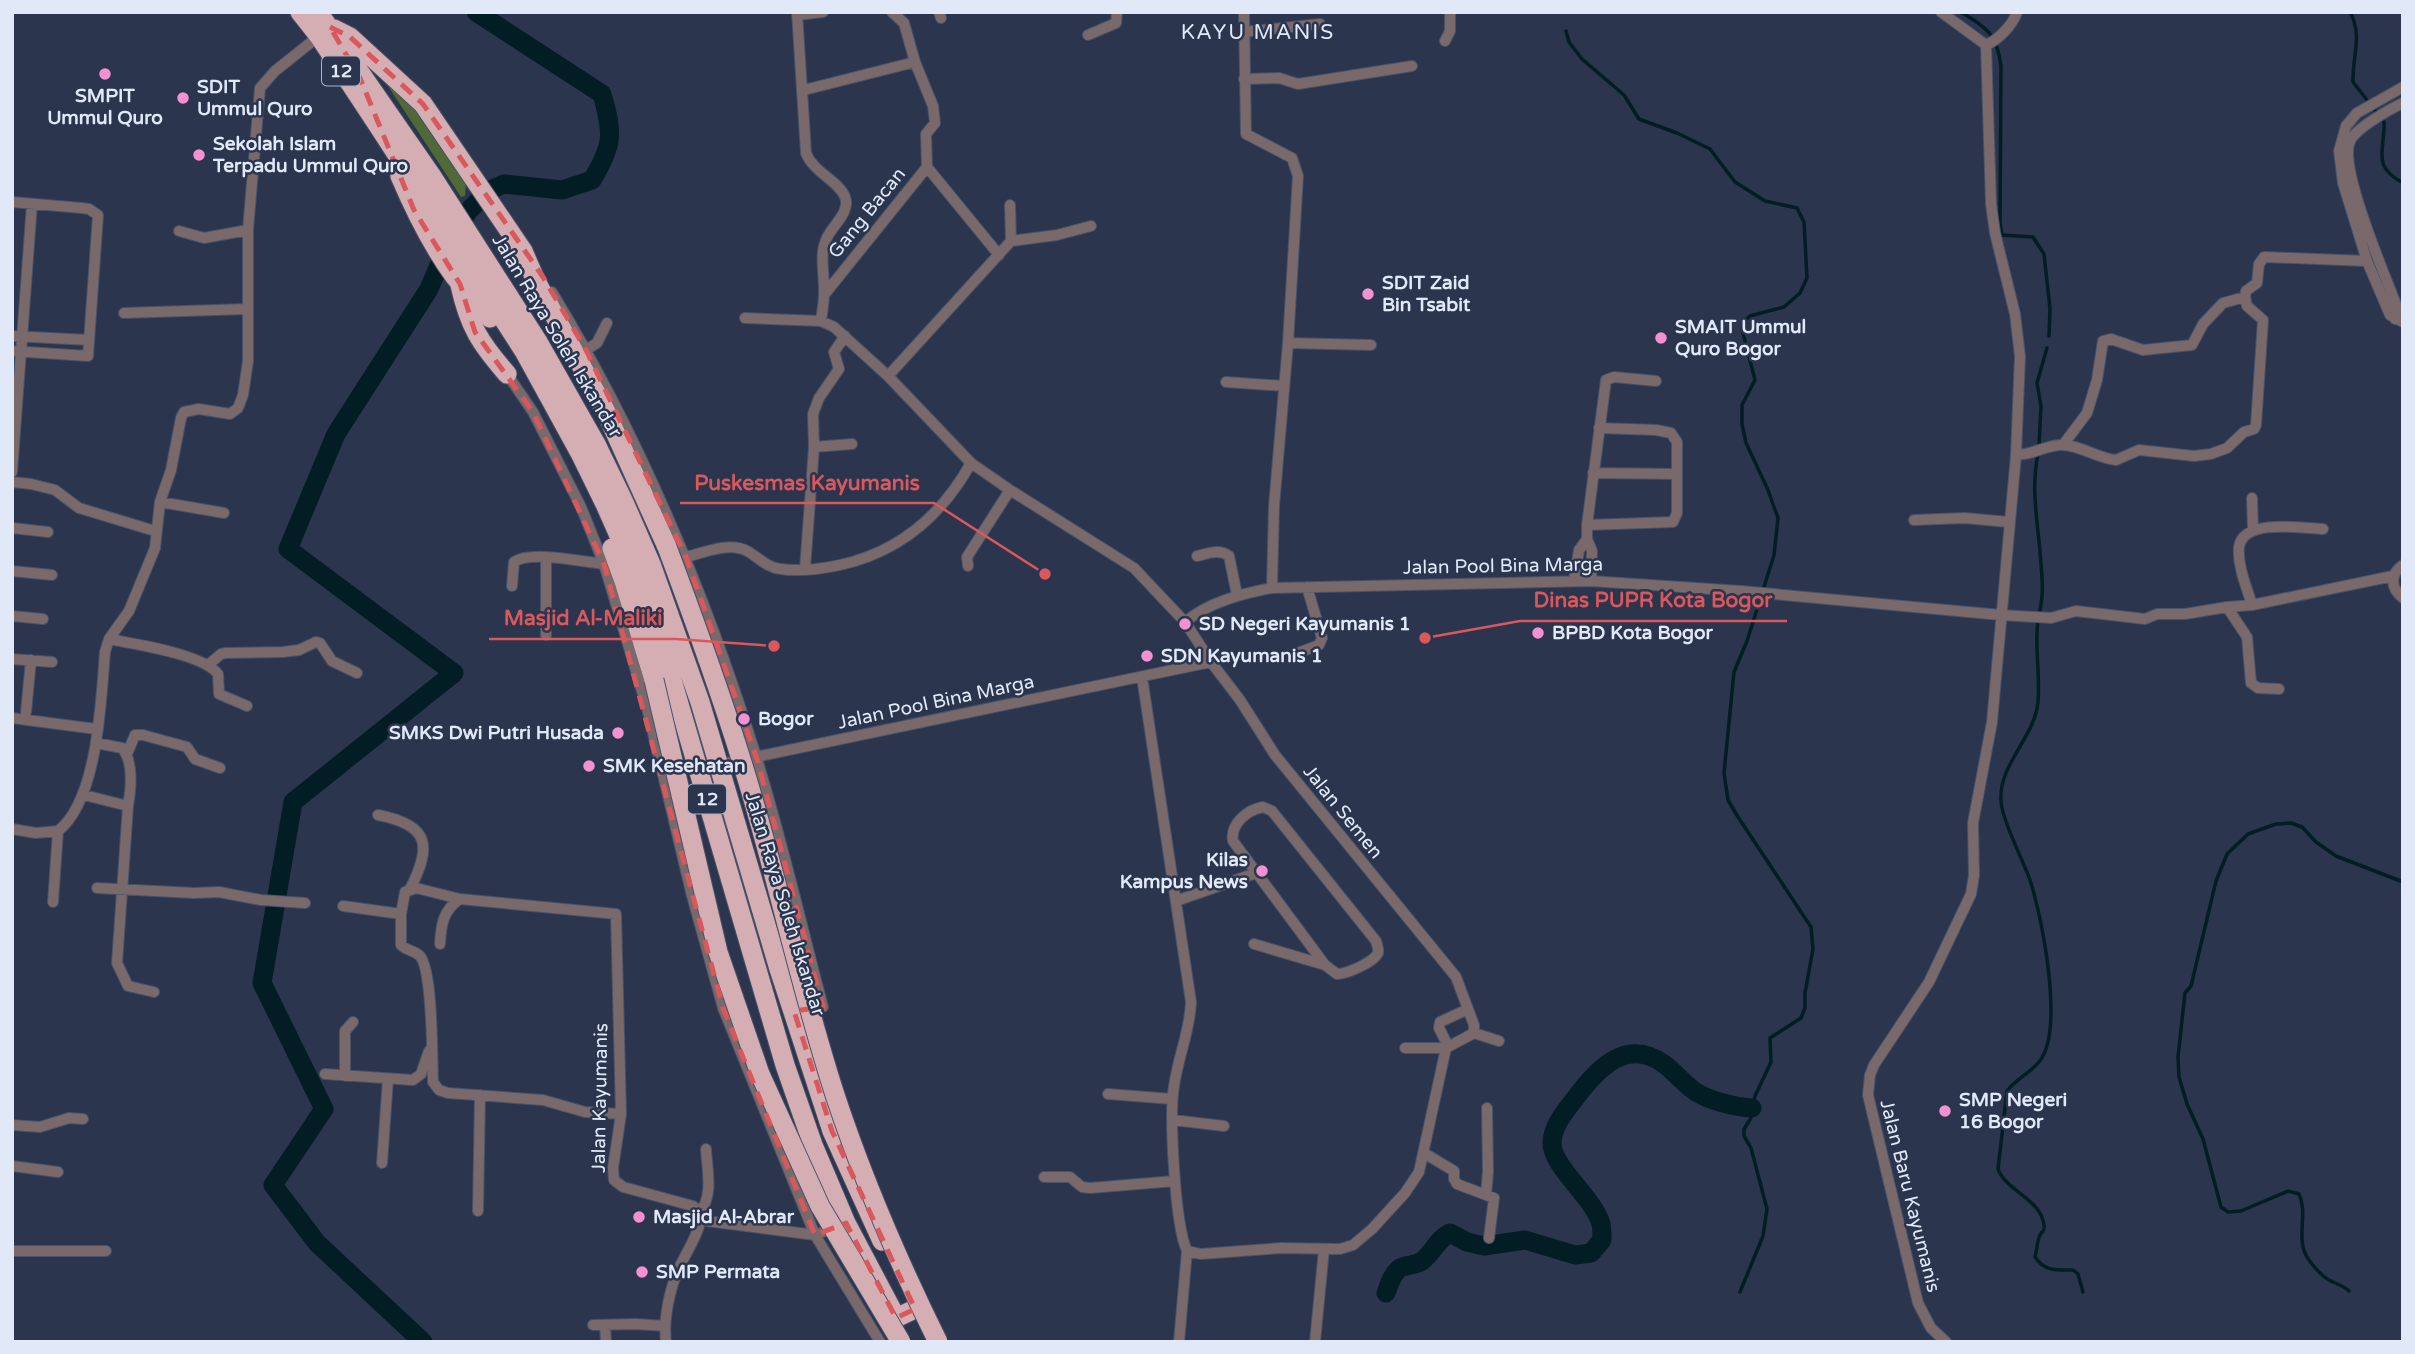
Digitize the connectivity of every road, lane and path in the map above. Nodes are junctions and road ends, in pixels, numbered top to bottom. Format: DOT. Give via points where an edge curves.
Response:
graph roads {
  1 [pos="300,12"];
  2 [pos="823,12"];
  3 [pos="892,12"];
  4 [pos="1116,12"];
  5 [pos="1244,12"];
  6 [pos="1450,12"];
  7 [pos="1941,12"];
  8 [pos="2017,12"];
  9 [pos="797,13"];
  10 [pos="1320,24"];
  11 [pos="322,25"];
  12 [pos="1244,32"];
  13 [pos="1088,35"];
  14 [pos="1445,41"];
  15 [pos="1989,44"];
  16 [pos="915,62"];
  17 [pos="1412,66"];
  18 [pos="1244,79"];
  19 [pos="804,90"];
  20 [pos="2398,90"];
  21 [pos="2403,103"];
  22 [pos="946,106"];
  23 [pos="2365,108"];
  24 [pos="934,112"];
  25 [pos="2375,120"];
  26 [pos="927,167"];
  27 [pos="12,202"];
  28 [pos="32,204"];
  29 [pos="1010,205"];
  30 [pos="439,218"];
  31 [pos="1091,226"];
  32 [pos="248,230"];
  33 [pos="179,231"];
  34 [pos="1011,241"];
  35 [pos="522,249"];
  36 [pos="999,256"];
  37 [pos="2367,261"];
  38 [pos="468,272"];
  39 [pos="824,295"];
  40 [pos="2245,297"];
  41 [pos="246,309"];
  42 [pos="124,313"];
  43 [pos="745,318"];
  44 [pos="821,321"];
  45 [pos="2399,321"];
  46 [pos="607,323"];
  47 [pos="845,336"];
  48 [pos="17,337"];
  49 [pos="89,340"];
  50 [pos="1288,344"];
  51 [pos="1371,345"];
  52 [pos="586,349"];
  53 [pos="17,351"];
  54 [pos="507,374"];
  55 [pos="888,376"];
  56 [pos="1656,381"];
  57 [pos="1226,382"];
  58 [pos="1284,386"];
  59 [pos="1599,428"];
  60 [pos="852,444"];
  61 [pos="2063,445"];
  62 [pos="814,447"];
  63 [pos="2016,455"];
  64 [pos="971,463"];
  65 [pos="12,472"];
  66 [pos="1592,472"];
  67 [pos="1677,474"];
  68 [pos="12,482"];
  69 [pos="1010,491"];
  70 [pos="2252,498"];
  71 [pos="160,502"];
  72 [pos="224,513"];
  73 [pos="1914,520"];
  74 [pos="2008,522"];
  75 [pos="1587,525"];
  76 [pos="12,528"];
  77 [pos="2323,528"];
  78 [pos="2253,530"];
  79 [pos="155,531"];
  80 [pos="48,532"];
  81 [pos="1587,539"];
  82 [pos="686,556"];
  83 [pos="1196,556"];
  84 [pos="546,558"];
  85 [pos="604,564"];
  86 [pos="2403,565"];
  87 [pos="968,566"];
  88 [pos="805,569"];
  89 [pos="12,570"];
  90 [pos="52,575"];
  91 [pos="2393,576"];
  92 [pos="1574,581"];
  93 [pos="1591,582"];
  94 [pos="512,586"];
  95 [pos="1307,587"];
  96 [pos="1272,588"];
  97 [pos="1237,595"];
  98 [pos="2403,598"];
  99 [pos="2252,606"];
  100 [pos="2227,607"];
  101 [pos="2001,615"];
  102 [pos="12,616"];
  103 [pos="43,619"];
  104 [pos="1185,622"];
  105 [pos="546,635"];
  106 [pos="109,639"];
  107 [pos="1295,654"];
  108 [pos="12,659"];
  109 [pos="31,660"];
  110 [pos="52,662"];
  111 [pos="1211,662"];
  112 [pos="208,665"];
  113 [pos="357,673"];
  114 [pos="1142,677"];
  115 [pos="2278,690"];
  116 [pos="247,706"];
  117 [pos="26,712"];
  118 [pos="12,718"];
  119 [pos="96,729"];
  120 [pos="96,743"];
  121 [pos="127,754"];
  122 [pos="757,759"];
  123 [pos="720,765"];
  124 [pos="220,768"];
  125 [pos="698,769"];
  126 [pos="84,794"];
  127 [pos="128,806"];
  128 [pos="378,815"];
  129 [pos="12,829"];
  130 [pos="58,831"];
  131 [pos="1256,873"];
  132 [pos="97,888"];
  133 [pos="410,889"];
  134 [pos="123,890"];
  135 [pos="460,899"];
  136 [pos="1176,901"];
  137 [pos="53,902"];
  138 [pos="305,903"];
  139 [pos="343,906"];
  140 [pos="401,914"];
  141 [pos="440,944"];
  142 [pos="1254,944"];
  143 [pos="1325,965"];
  144 [pos="154,992"];
  145 [pos="1468,1009"];
  146 [pos="794,1010"];
  147 [pos="353,1022"];
  148 [pos="1474,1033"];
  149 [pos="1499,1041"];
  150 [pos="432,1047"];
  151 [pos="1447,1047"];
  152 [pos="1405,1048"];
  153 [pos="325,1074"];
  154 [pos="345,1076"];
  155 [pos="388,1079"];
  156 [pos="1108,1094"];
  157 [pos="480,1095"];
  158 [pos="1172,1100"];
  159 [pos="1488,1108"];
  160 [pos="621,1114"];
  161 [pos="83,1119"];
  162 [pos="1173,1120"];
  163 [pos="12,1125"];
  164 [pos="1224,1126"];
  165 [pos="706,1149"];
  166 [pos="1424,1153"];
  167 [pos="382,1163"];
  168 [pos="12,1166"];
  169 [pos="58,1172"];
  170 [pos="1044,1177"];
  171 [pos="1175,1181"];
  172 [pos="1486,1195"];
  173 [pos="478,1211"];
  174 [pos="699,1217"];
  175 [pos="846,1223"];
  176 [pos="815,1235"];
  177 [pos="1489,1238"];
  178 [pos="1324,1249"];
  179 [pos="12,1251"];
  180 [pos="106,1251"];
  181 [pos="1187,1251"];
  182 [pos="915,1309"];
  183 [pos="896,1318"];
  184 [pos="665,1326"];
  185 [pos="606,1342"];
  186 [pos="666,1342"];
  187 [pos="880,1342"];
  188 [pos="901,1342"];
  189 [pos="909,1342"];
  190 [pos="933,1342"];
  191 [pos="938,1342"];
  192 [pos="1178,1342"];
  193 [pos="1315,1342"];
  194 [pos="1946,1342"];
  1 -- 11 [label="highway, Jalan Raya Soleh Iskandar / 12"];
  2 -- 9 [label="street"];
  3 -- 16 [label="street" via="904,23"];
  4 -- 13 [label="street" via="1116,23"];
  5 -- 12 [label="street"];
  6 -- 14 [label="street"];
  7 -- 15 [label="street"];
  8 -- 15 [label="street"];
  9 -- 19 [label="street"];
  10 -- 12 [label="street"];
  11 -- 30 [label="highway, Jalan Raya Soleh Iskandar / 12"];
  11 -- 30 [label="highway, Jalan Raya Soleh Iskandar / 12" via="381,130"];
  11 -- 32 [label="street" via="260,89"];
  11 -- 35 [label="highway" via="350,37 423,104"];
  12 -- 18 [label="street"];
  15 -- 63 [label="street, Jalan Baru Kayumanis" via="1992,211 2019,338"];
  16 -- 19 [label="street"];
  16 -- 24 [label="street"];
  17 -- 18 [label="street" via="1298,84 1279,78"];
  18 -- 50 [label="street" via="1246,134 1292,158 1298,176"];
  19 -- 39 [label="street" via="806,153 846,201 824,246"];
  20 -- 23 [label="street"];
  21 -- 25 [label="street"];
  22 -- 24 [label="street"];
  23 -- 25 [label="street"];
  23 -- 37 [label="street" via="2346,126 2340,163"];
  24 -- 26 [label="street, Gang Bacan" via="936,123 926,134"];
  25 -- 45 [label="street" via="2350,141 2350,167"];
  26 -- 36 [label="street"];
  26 -- 39 [label="street, Gang Bacan"];
  27 -- 28 [label="street"];
  28 -- 48 [label="street"];
  28 -- 49 [label="street" via="89,209 98,215"];
  29 -- 34 [label="street"];
  30 -- 38 [label="highway, Jalan Raya Soleh Iskandar / 12"];
  30 -- 38 [label="highway"];
  31 -- 34 [label="street"];
  32 -- 33 [label="street" via="204,238"];
  32 -- 41 [label="street"];
  34 -- 36 [label="street"];
  35 -- 52 [label="street"];
  35 -- 191 [label="highway, bridge" via="605,410 667,547 746,773 836,1097 874,1203"];
  36 -- 55 [label="street"];
  37 -- 40 [label="street" via="2264,257 2257,284"];
  37 -- 45 [label="street" via="2390,315"];
  38 -- 54 [label="highway" via="466,314"];
  38 -- 123 [label="highway, Jalan Raya Soleh Iskandar / 12" via="575,404 651,564"];
  38 -- 125 [label="highway, Jalan Raya Soleh Iskandar / 12" via="524,351 557,409 626,550 662,646"];
  38 -- 188 [label="highway, bridge" via="482,305 537,392 576,466 624,581 654,680 718,952 760,1074 820,1206"];
  39 -- 44 [label="street"];
  40 -- 61 [label="street" via="2223,303 2203,324 2192,345 2143,350 2111,339 2103,341 2087,413"];
  40 -- 61 [label="street" via="2247,306 2263,320 2254,429 2220,452 2203,456 2139,450 2116,460"];
  41 -- 42 [label="street"];
  41 -- 71 [label="street" via="248,361 238,408 225,415 199,409 184,412"];
  43 -- 44 [label="street"];
  44 -- 47 [label="street"];
  46 -- 52 [label="street" via="597,343"];
  47 -- 55 [label="street"];
  47 -- 62 [label="street" via="834,352 839,369 813,414"];
  48 -- 49 [label="street"];
  48 -- 53 [label="street"];
  49 -- 53 [label="street" via="88,356"];
  50 -- 51 [label="street"];
  50 -- 58 [label="street"];
  52 -- 82 [label="street"];
  53 -- 65 [label="street"];
  54 -- 85 [label="street" via="533,412"];
  55 -- 64 [label="street"];
  56 -- 59 [label="street" via="1607,378"];
  57 -- 58 [label="street"];
  58 -- 96 [label="street"];
  59 -- 66 [label="street"];
  59 -- 67 [label="street" via="1671,433 1676,442"];
  60 -- 62 [label="street"];
  61 -- 63 [label="street"];
  62 -- 88 [label="street"];
  63 -- 74 [label="street, Jalan Baru Kayumanis"];
  64 -- 69 [label="street"];
  64 -- 88 [label="street" via="941,508 898,544 866,558"];
  66 -- 67 [label="street"];
  66 -- 75 [label="street"];
  67 -- 75 [label="street" via="1677,513 1672,522"];
  68 -- 79 [label="street" via="55,491 79,508"];
  69 -- 87 [label="street" via="967,557"];
  69 -- 104 [label="street" via="1135,568"];
  70 -- 78 [label="street"];
  71 -- 72 [label="street"];
  71 -- 79 [label="street"];
  73 -- 74 [label="street"];
  74 -- 101 [label="street, Jalan Baru Kayumanis"];
  75 -- 81 [label="street"];
  76 -- 80 [label="street"];
  77 -- 78 [label="street"];
  78 -- 99 [label="street" via="2239,547"];
  79 -- 106 [label="street" via="155,548 144,578"];
  81 -- 92 [label="street" via="1579,550"];
  81 -- 93 [label="street" via="1592,551"];
  82 -- 88 [label="street" via="730,547 746,550 770,567"];
  82 -- 122 [label="street"];
  83 -- 97 [label="street" via="1226,553"];
  84 -- 85 [label="street"];
  84 -- 94 [label="street" via="514,562"];
  84 -- 105 [label="street"];
  85 -- 176 [label="street" via="647,708 723,1008"];
  86 -- 91 [label="street"];
  89 -- 90 [label="street"];
  91 -- 98 [label="street" via="2395,590"];
  91 -- 99 [label="street, Jalan Pool Bina Marga"];
  92 -- 93 [label="street, Jalan Pool Bina Marga"];
  92 -- 95 [label="street, Jalan Pool Bina Marga"];
  93 -- 101 [label="street, Jalan Pool Bina Marga"];
  95 -- 96 [label="street, Jalan Pool Bina Marga"];
  95 -- 107 [label="street" via="1322,638 1319,645"];
  96 -- 97 [label="street, Jalan Pool Bina Marga"];
  97 -- 104 [label="street, Jalan Pool Bina Marga"];
  99 -- 100 [label="street, Jalan Pool Bina Marga"];
  100 -- 101 [label="street, Jalan Pool Bina Marga" via="2145,619 2076,611 2051,618"];
  100 -- 115 [label="street" via="2247,638 2250,683"];
  101 -- 194 [label="street, Jalan Baru Kayumanis" via="1992,722 1973,823 1971,894 1937,968 1881,1052 1868,1084 1870,1110 1918,1303 1924,1318"];
  102 -- 103 [label="street"];
  104 -- 111 [label="street"];
  106 -- 112 [label="street" via="143,644"];
  106 -- 119 [label="street"];
  108 -- 109 [label="street"];
  109 -- 110 [label="street"];
  109 -- 117 [label="street"];
  111 -- 114 [label="street, Jalan Pool Bina Marga"];
  111 -- 145 [label="street, Jalan Semen" via="1275,755 1456,977"];
  112 -- 113 [label="street" via="221,654 299,650 316,642 332,661"];
  112 -- 116 [label="street" via="218,674 219,694"];
  114 -- 122 [label="street, Jalan Pool Bina Marga"];
  114 -- 136 [label="street"];
  118 -- 119 [label="street"];
  119 -- 120 [label="street"];
  120 -- 121 [label="street" via="122,748"];
  120 -- 126 [label="street"];
  121 -- 124 [label="street" via="138,734 190,748 195,759"];
  121 -- 127 [label="street"];
  122 -- 123 [label="street, Jalan Pool Bina Marga"];
  122 -- 146 [label="street" via="823,1007"];
  123 -- 125 [label="street, Jalan Pool Bina Marga"];
  123 -- 146 [label="highway, Jalan Raya Soleh Iskandar / 12"];
  125 -- 175 [label="highway, Jalan Raya Soleh Iskandar / 12" via="785,1065"];
  126 -- 127 [label="street"];
  126 -- 130 [label="street"];
  127 -- 134 [label="street"];
  128 -- 133 [label="street" via="407,822 423,842 421,867"];
  129 -- 130 [label="street"];
  130 -- 137 [label="street"];
  131 -- 136 [label="street"];
  131 -- 143 [label="street"];
  131 -- 143 [label="street" via="1233,841 1232,831 1235,824 1263,807 1272,811 1377,945 1376,955 1351,972 1337,974"];
  132 -- 134 [label="street"];
  133 -- 135 [label="street"];
  133 -- 140 [label="street" via="405,892"];
  134 -- 138 [label="street" via="219,892"];
  134 -- 144 [label="street" via="117,962 128,986"];
  135 -- 141 [label="street" via="447,911"];
  135 -- 160 [label="street, Jalan Kayumanis" via="616,914"];
  136 -- 158 [label="street" via="1190,1014"];
  139 -- 140 [label="street"];
  140 -- 150 [label="street" via="401,945 423,962"];
  142 -- 143 [label="street"];
  145 -- 148 [label="street, Jalan Semen"];
  145 -- 151 [label="street" via="1440,1022"];
  146 -- 182 [label="highway, Jalan Raya Soleh Iskandar / 12" via="832,1131"];
  147 -- 154 [label="street" via="345,1031"];
  148 -- 149 [label="street"];
  148 -- 151 [label="street"];
  150 -- 155 [label="street" via="418,1078"];
  150 -- 157 [label="street" via="436,1087 448,1093"];
  151 -- 152 [label="street"];
  151 -- 166 [label="street"];
  153 -- 154 [label="street"];
  154 -- 155 [label="street"];
  155 -- 167 [label="street"];
  156 -- 158 [label="street"];
  157 -- 160 [label="street"];
  157 -- 173 [label="street"];
  158 -- 162 [label="street"];
  159 -- 172 [label="street"];
  160 -- 174 [label="street, Jalan Kayumanis" via="614,1180 623,1187 693,1206"];
  161 -- 163 [label="street" via="69,1118 40,1127"];
  162 -- 164 [label="street"];
  162 -- 171 [label="street"];
  165 -- 174 [label="street" via="707,1196"];
  166 -- 172 [label="street" via="1454,1171 1457,1184"];
  166 -- 178 [label="street" via="1414,1181 1372,1229 1347,1248"];
  168 -- 169 [label="street"];
  170 -- 171 [label="street" via="1070,1177 1090,1188"];
  171 -- 181 [label="street"];
  172 -- 177 [label="street" via="1495,1201"];
  174 -- 176 [label="street"];
  174 -- 184 [label="street" via="677,1271"];
  175 -- 176 [label="street"];
  175 -- 183 [label="highway, Jalan Raya Soleh Iskandar / 12"];
  176 -- 187 [label="street"];
  178 -- 181 [label="street"];
  178 -- 193 [label="street"];
  179 -- 180 [label="street"];
  181 -- 192 [label="street"];
  182 -- 183 [label="highway"];
  182 -- 190 [label="highway, Jalan Raya Soleh Iskandar / 12"];
  183 -- 189 [label="highway, Jalan Raya Soleh Iskandar / 12"];
  184 -- 185 [label="street" via="599,1325"];
  184 -- 186 [label="street"];
}
